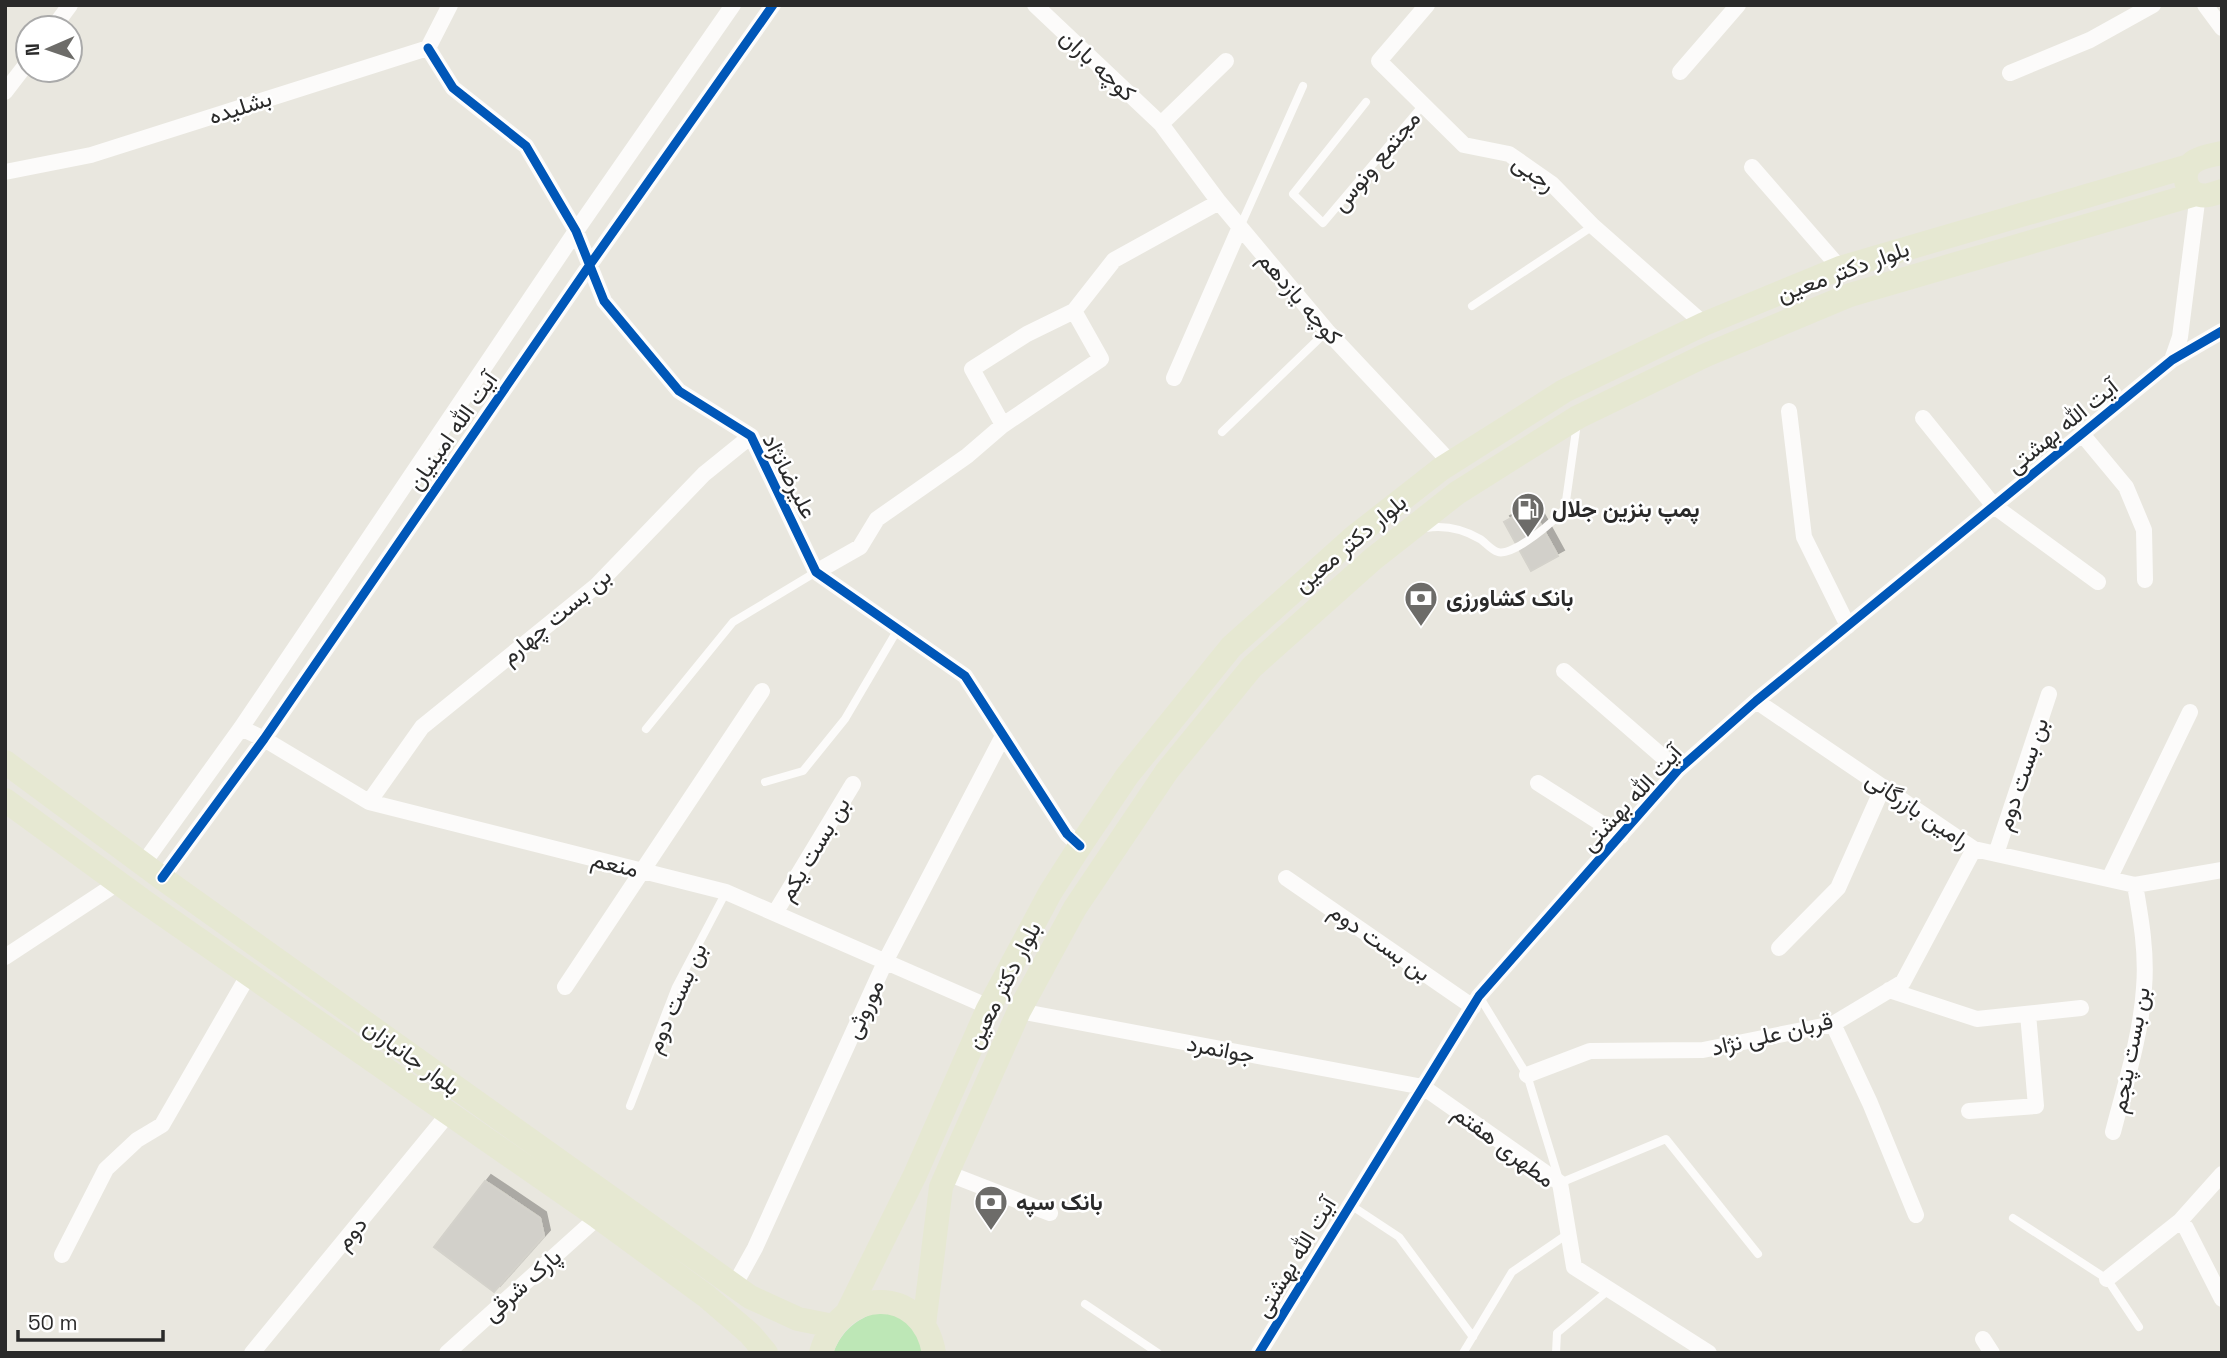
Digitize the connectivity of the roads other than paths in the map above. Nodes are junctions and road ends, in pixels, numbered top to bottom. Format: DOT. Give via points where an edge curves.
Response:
graph roads {
  1 [pos="450,5"];
  2 [pos="733,5"];
  3 [pos="773,5"];
  4 [pos="1035,5"];
  5 [pos="1427,5"];
  6 [pos="1738,5"];
  7 [pos="2153,5"];
  8 [pos="2205,5"];
  9 [pos="2220,20"];
  10 [pos="428,47"];
  11 [pos="1226,61"];
  12 [pos="1680,72"];
  13 [pos="2010,73"];
  14 [pos="1303,86"];
  15 [pos="1366,102"];
  16 [pos="1423,105"];
  17 [pos="1161,124"];
  18 [pos="2211,155"];
  19 [pos="1752,167"];
  20 [pos="5,172"];
  21 [pos="2205,193"];
  22 [pos="1219,202"];
  23 [pos="1593,226"];
  24 [pos="1240,228"];
  25 [pos="576,231"];
  26 [pos="589,266"];
  27 [pos="1840,268"];
  28 [pos="1472,306"];
  29 [pos="1074,312"];
  30 [pos="1704,324"];
  31 [pos="1327,331"];
  32 [pos="2222,332"];
  33 [pos="2172,360"];
  34 [pos="1174,377"];
  35 [pos="1790,411"];
  36 [pos="1578,417"];
  37 [pos="1923,418"];
  38 [pos="1003,425"];
  39 [pos="1222,432"];
  40 [pos="2082,434"];
  41 [pos="751,436"];
  42 [pos="1451,463"];
  43 [pos="1993,504"];
  44 [pos="1410,530"];
  45 [pos="816,572"];
  46 [pos="2145,580"];
  47 [pos="2098,582"];
  48 [pos="1848,626"];
  49 [pos="898,629"];
  50 [pos="1564,671"];
  51 [pos="762,691"];
  52 [pos="2049,694"];
  53 [pos="1756,701"];
  54 [pos="2190,712"];
  55 [pos="241,728"];
  56 [pos="646,729"];
  57 [pos="1003,736"];
  58 [pos="264,739"];
  59 [pos="5,762"];
  60 [pos="1678,770"];
  61 [pos="765,782"];
  62 [pos="1538,783"];
  63 [pos="853,785"];
  64 [pos="1884,787"];
  65 [pos="5,800"];
  66 [pos="369,802"];
  67 [pos="1621,836"];
  68 [pos="1080,846"];
  69 [pos="1974,849"];
  70 [pos="1996,854"];
  71 [pos="2222,870"];
  72 [pos="153,871"];
  73 [pos="641,871"];
  74 [pos="1286,878"];
  75 [pos="2109,879"];
  76 [pos="119,882"];
  77 [pos="2135,885"];
  78 [pos="726,892"];
  79 [pos="775,913"];
  80 [pos="1779,948"];
  81 [pos="5,957"];
  82 [pos="886,960"];
  83 [pos="249,974"];
  84 [pos="565,987"];
  85 [pos="1889,990"];
  86 [pos="1476,1002"];
  87 [pos="989,1007"];
  88 [pos="2081,1008"];
  89 [pos="1019,1011"];
  90 [pos="2028,1014"];
  91 [pos="1833,1024"];
  92 [pos="1527,1075"];
  93 [pos="1423,1087"];
  94 [pos="630,1106"];
  95 [pos="1969,1111"];
  96 [pos="449,1113"];
  97 [pos="2113,1132"];
  98 [pos="947,1173"];
  99 [pos="2222,1174"];
  100 [pos="1560,1183"];
  101 [pos="1349,1204"];
  102 [pos="605,1209"];
  103 [pos="1050,1213"];
  104 [pos="1916,1215"];
  105 [pos="2013,1218"];
  106 [pos="2180,1222"];
  107 [pos="1569,1234"];
  108 [pos="1758,1254"];
  109 [pos="62,1255"];
  110 [pos="2108,1279"];
  111 [pos="734,1286"];
  112 [pos="1610,1289"];
  113 [pos="2222,1299"];
  114 [pos="1085,1304"];
  115 [pos="840,1319"];
  116 [pos="924,1325"];
  117 [pos="2139,1327"];
  118 [pos="1472,1336"];
  119 [pos="1983,1339"];
  120 [pos="252,1353"];
  121 [pos="447,1353"];
  122 [pos="766,1353"];
  123 [pos="821,1353"];
  124 [pos="934,1353"];
  125 [pos="1158,1353"];
  126 [pos="1259,1353"];
  127 [pos="1463,1353"];
  128 [pos="1556,1353"];
  129 [pos="1709,1353"];
  130 [pos="1992,1353"];
  1 -- 10 [label="street"];
  2 -- 25 [label="street, آیت الله امینیان"];
  3 -- 26 [label="street, آیت الله امینیان"];
  4 -- 17 [label="street, کوچه باران"];
  5 -- 16 [label="street, رجبی" via="1379,61"];
  6 -- 12 [label="street"];
  7 -- 13 [label="street" via="2090,40"];
  8 -- 9 [label="street"];
  10 -- 20 [label="street, بشلیده" via="91,155"];
  10 -- 25 [label="street, علیرضانژاد" via="453,88 526,146"];
  11 -- 17 [label="street"];
  14 -- 24 [label="lane"];
  15 -- 16 [label="lane, مجتمع ونوس" via="1293,194 1324,223"];
  16 -- 23 [label="street, رجبی" via="1464,145 1509,154 1552,184"];
  17 -- 22 [label="street, کوچه یازدهم"];
  18 -- 21 [label="main road" via="2185,177 2189,189"];
  18 -- 27 [label="main road, بلوار دکتر معین"];
  19 -- 27 [label="street"];
  21 -- 33 [label="street"];
  21 -- 36 [label="main road, بلوار دکتر معین" via="1850,295 1706,355"];
  22 -- 24 [label="street, کوچه یازدهم"];
  22 -- 29 [label="street" via="1114,260"];
  23 -- 28 [label="lane"];
  23 -- 30 [label="street, رجبی"];
  24 -- 31 [label="street, کوچه یازدهم"];
  24 -- 34 [label="street"];
  25 -- 26 [label="street, علیرضانژاد"];
  25 -- 55 [label="street, آیت الله امینیان"];
  26 -- 41 [label="street, علیرضانژاد" via="604,301 679,391"];
  26 -- 58 [label="street, آیت الله امینیان"];
  27 -- 30 [label="main road, بلوار دکتر معین"];
  29 -- 38 [label="street" via="1101,359"];
  29 -- 38 [label="street" via="1027,334 972,369"];
  30 -- 42 [label="main road, بلوار دکتر معین" via="1564,391"];
  31 -- 39 [label="lane"];
  31 -- 42 [label="street, کوچه یازدهم"];
  32 -- 33 [label="street, آیت الله بهشتی"];
  33 -- 40 [label="street, آیت الله بهشتی"];
  35 -- 48 [label="street" via="1804,537"];
  36 -- 44 [label="main road, بلوار دکتر معین" via="1457,493"];
  36 -- 44 [label="lane" via="1565,508 1528,539 1507,552 1497,552 1457,529"];
  37 -- 43 [label="street"];
  38 -- 45 [label="street" via="877,519 860,547"];
  40 -- 43 [label="street, آیت الله بهشتی"];
  40 -- 46 [label="street" via="2126,487 2144,530"];
  41 -- 45 [label="street, علیرضانژاد"];
  41 -- 66 [label="street, بن بست چهارم" via="704,474 596,586 422,727"];
  42 -- 68 [label="main road, بلوار دکتر معین" via="1354,537 1231,647 1127,776"];
  43 -- 47 [label="street"];
  43 -- 48 [label="street, آیت الله بهشتی"];
  44 -- 89 [label="main road, بلوار دکتر معین" via="1243,677 1167,771 1075,908"];
  45 -- 49 [label="street, علیرضانژاد"];
  45 -- 56 [label="lane" via="733,622"];
  48 -- 53 [label="street, آیت الله بهشتی"];
  49 -- 57 [label="street, علیرضانژاد" via="965,676"];
  49 -- 61 [label="lane" via="845,719 803,771"];
  50 -- 60 [label="street"];
  51 -- 73 [label="street"];
  52 -- 70 [label="street, بن بست دوم"];
  53 -- 60 [label="street, آیت الله بهشتی"];
  53 -- 64 [label="street, رامین بازرگانی"];
  54 -- 75 [label="street"];
  55 -- 58 [label="street, منعم"];
  55 -- 72 [label="street, آیت الله امینیان"];
  57 -- 68 [label="street, علیرضانژاد" via="1067,834"];
  57 -- 82 [label="street, موروثی"];
  58 -- 66 [label="street, منعم"];
  58 -- 72 [label="street, آیت الله امینیان"];
  59 -- 72 [label="main road, بلوار جانبازان"];
  60 -- 67 [label="street, آیت الله بهشتی"];
  62 -- 67 [label="street"];
  63 -- 79 [label="street, بن بست یکم"];
  64 -- 69 [label="street, رامین بازرگانی"];
  64 -- 80 [label="street" via="1838,888"];
  65 -- 76 [label="main road, بلوار جانبازان"];
  66 -- 73 [label="street, منعم"];
  67 -- 86 [label="street, آیت الله بهشتی"];
  68 -- 87 [label="main road, بلوار دکتر معین"];
  69 -- 70 [label="street, رامین بازرگانی"];
  69 -- 85 [label="street, قربان علی نژاد" via="1903,982"];
  70 -- 75 [label="street, رامین بازرگانی"];
  71 -- 77 [label="street, رامین بازرگانی"];
  72 -- 102 [label="main road, بلوار جانبازان"];
  73 -- 78 [label="street, منعم"];
  73 -- 84 [label="street"];
  74 -- 86 [label="street, بن بست دوم"];
  75 -- 77 [label="street, رامین بازرگانی"];
  76 -- 81 [label="street"];
  76 -- 83 [label="main road, بلوار جانبازان"];
  77 -- 97 [label="street, بن بست پنجم" via="2144,932 2144,988"];
  78 -- 79 [label="street, منعم"];
  78 -- 94 [label="lane, بن بست دوم" via="676,987"];
  79 -- 82 [label="street, منعم"];
  82 -- 87 [label="street, منعم"];
  82 -- 111 [label="street, موروثی"];
  83 -- 96 [label="main road, بلوار جانبازان"];
  83 -- 109 [label="street" via="162,1125 137,1140 106,1169"];
  85 -- 90 [label="street" via="1977,1019"];
  85 -- 91 [label="street, قربان علی نژاد"];
  86 -- 92 [label="lane"];
  86 -- 93 [label="street, آیت الله بهشتی"];
  87 -- 115 [label="main road, بلوار دکتر معین" via="915,1175"];
  88 -- 90 [label="street"];
  89 -- 93 [label="street, جوانمرد"];
  89 -- 98 [label="main road, بلوار دکتر معین"];
  90 -- 95 [label="street" via="2036,1107"];
  91 -- 92 [label="street, قربان علی نژاد" via="1703,1050 1590,1051"];
  91 -- 104 [label="street"];
  92 -- 100 [label="lane"];
  93 -- 100 [label="street, مطهری هفتم"];
  93 -- 101 [label="street, آیت الله بهشتی"];
  96 -- 102 [label="main road, بلوار جانبازان"];
  96 -- 120 [label="street, دوم"];
  98 -- 103 [label="street"];
  98 -- 116 [label="main road, بلوار دکتر معین"];
  99 -- 106 [label="street"];
  100 -- 107 [label="street, مطهری هفتم"];
  100 -- 108 [label="lane" via="1666,1139"];
  101 -- 118 [label="lane" via="1399,1237"];
  101 -- 126 [label="street, آیت الله بهشتی"];
  102 -- 111 [label="main road, بلوار جانبازان"];
  102 -- 121 [label="street, پارک شرقی"];
  102 -- 122 [label="main road, بلوار جانبازان"];
  105 -- 110 [label="lane"];
  106 -- 110 [label="street"];
  106 -- 113 [label="street"];
  107 -- 112 [label="street, مطهری هفتم" via="1574,1266"];
  107 -- 118 [label="lane" via="1512,1272"];
  110 -- 117 [label="lane"];
  111 -- 115 [label="main road, بلوار جانبازان" via="798,1319"];
  112 -- 128 [label="lane" via="1558,1333"];
  112 -- 129 [label="street, مطهری هفتم"];
  114 -- 125 [label="lane"];
  115 -- 116 [label="main road" via="867,1302 889,1302 909,1310"];
  115 -- 123 [label="main road, بلوار دکتر معین"];
  116 -- 124 [label="main road"];
  118 -- 127 [label="lane"];
  119 -- 130 [label="street"];
}
